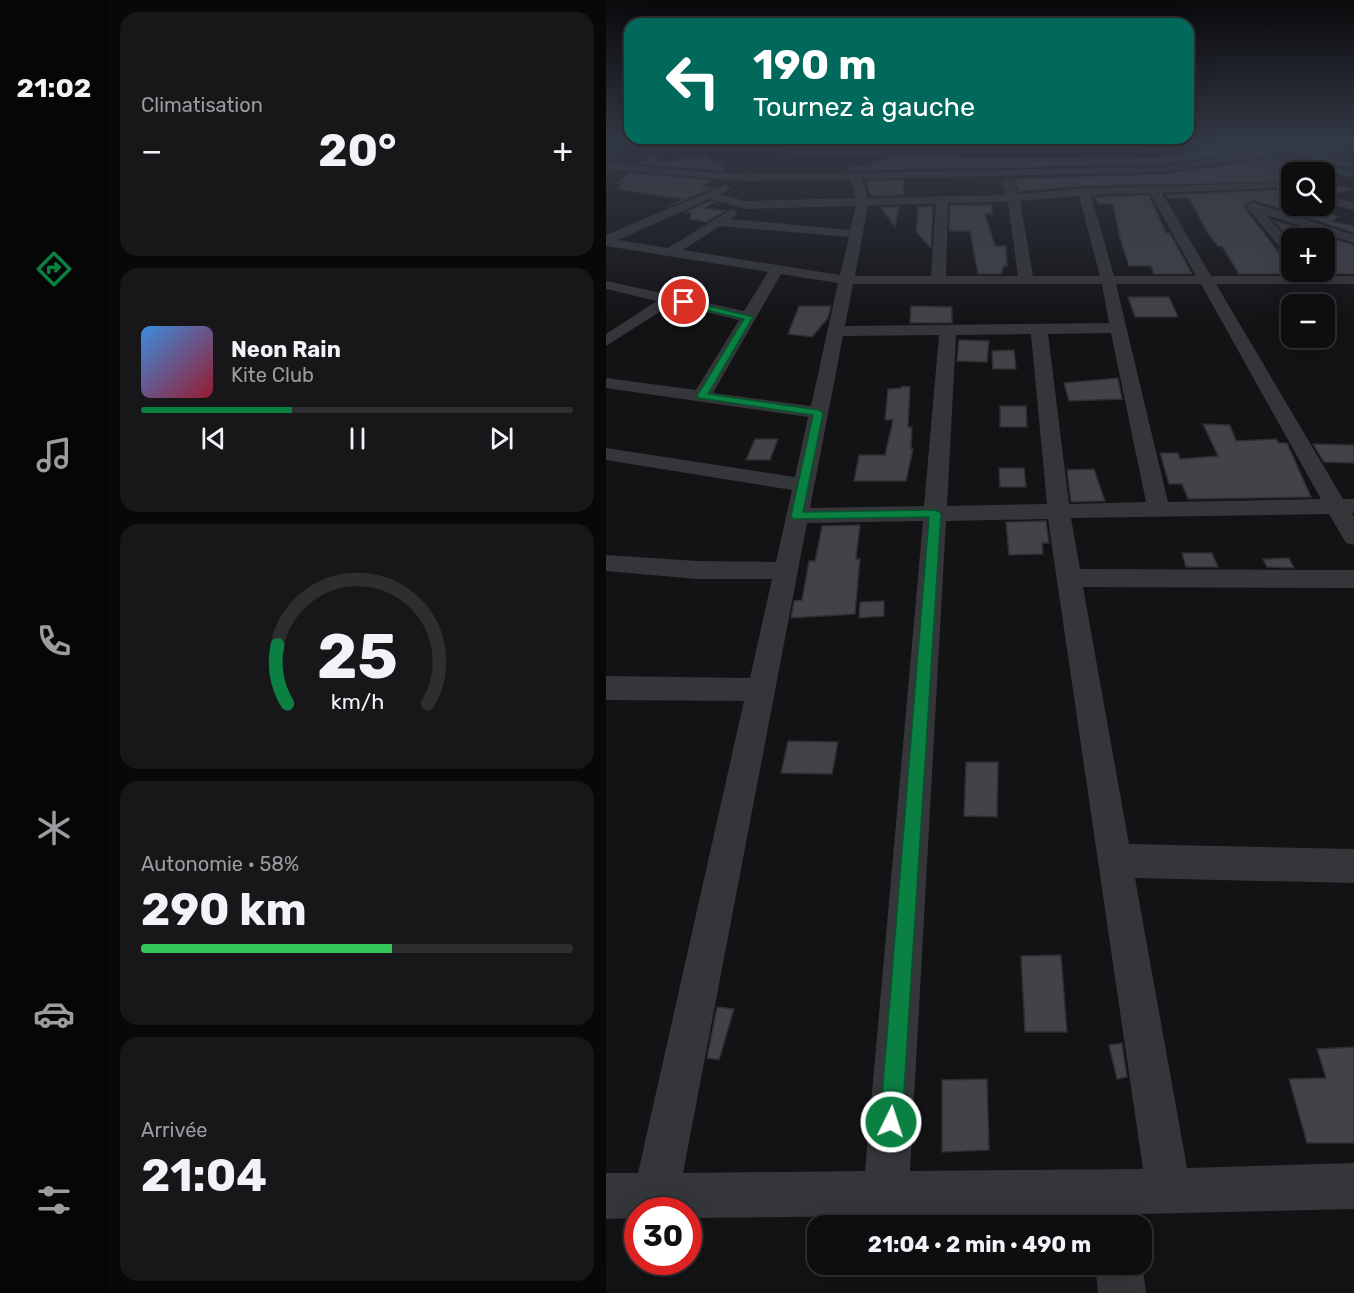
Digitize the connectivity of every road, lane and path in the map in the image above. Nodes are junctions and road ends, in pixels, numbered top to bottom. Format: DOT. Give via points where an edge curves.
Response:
graph roads {
  1 [pos="696,201"];
  2 [pos="732,201"];
  3 [pos="770,201"];
  4 [pos="858,201"];
  5 [pos="942,201"];
  6 [pos="1014,201"];
  7 [pos="1087,201"];
  8 [pos="1160,201"];
  9 [pos="1248,201"];
  10 [pos="1335,202"];
  11 [pos="745,205"];
  12 [pos="1354,206"];
  13 [pos="1254,207"];
  14 [pos="718,222"];
  15 [pos="856,234"];
  16 [pos="1354,239"];
  17 [pos="1281,240"];
  18 [pos="608,243"];
  19 [pos="670,252"];
  20 [pos="775,273"];
  21 [pos="1281,277"];
  22 [pos="1335,278"];
  23 [pos="846,280"];
  24 [pos="938,280"];
  25 [pos="1026,280"];
  26 [pos="1108,280"];
  27 [pos="1205,280"];
  28 [pos="1354,280"];
  29 [pos="606,285"];
  30 [pos="670,299"];
  31 [pos="748,317"];
  32 [pos="1118,328"];
  33 [pos="1039,329"];
  34 [pos="948,330"];
  35 [pos="835,331"];
  36 [pos="607,340"];
  37 [pos="606,383"];
  38 [pos="702,396"];
  39 [pos="819,413"];
  40 [pos="606,454"];
  41 [pos="804,485"];
  42 [pos="1345,506"];
  43 [pos="1159,510"];
  44 [pos="1059,511"];
  45 [pos="935,513"];
  46 [pos="797,516"];
  47 [pos="1354,537"];
  48 [pos="606,563"];
  49 [pos="786,571"];
  50 [pos="1070,578"];
  51 [pos="1354,579"];
  52 [pos="606,688"];
  53 [pos="760,690"];
  54 [pos="1117,861"];
  55 [pos="1354,866"];
  56 [pos="1354,1186"];
  57 [pos="1169,1191"];
  58 [pos="886,1193"];
  59 [pos="606,1196"];
  60 [pos="656,1196"];
  61 [pos="1114,1208"];
  62 [pos="1120,1275"];
  63 [pos="1122,1293"];
  1 -- 18 [label="street"];
  2 -- 11 [label="street"];
  3 -- 11 [label="street"];
  4 -- 15 [label="street"];
  5 -- 24 [label="street"];
  6 -- 25 [label="street"];
  7 -- 26 [label="street"];
  8 -- 27 [label="street"];
  9 -- 13 [label="street"];
  10 -- 12 [label="street"];
  11 -- 14 [label="street"];
  13 -- 16 [label="street"];
  13 -- 17 [label="street"];
  14 -- 15 [label="street"];
  14 -- 19 [label="street"];
  15 -- 23 [label="street"];
  18 -- 19 [label="street"];
  19 -- 20 [label="street" via="751,265"];
  20 -- 23 [label="street"];
  20 -- 31 [label="street"];
  21 -- 27 [label="street"];
  22 -- 28 [label="street"];
  23 -- 24 [label="street"];
  23 -- 35 [label="street"];
  24 -- 25 [label="street"];
  25 -- 26 [label="street"];
  26 -- 27 [label="street"];
  26 -- 32 [label="street"];
  27 -- 42 [label="street"];
  29 -- 30 [label="street"];
  30 -- 31 [label="street"];
  30 -- 36 [label="street"];
  31 -- 38 [label="street"];
  32 -- 33 [label="street"];
  32 -- 43 [label="street"];
  33 -- 34 [label="street"];
  33 -- 44 [label="street"];
  34 -- 35 [label="street"];
  34 -- 45 [label="street"];
  35 -- 39 [label="street"];
  37 -- 38 [label="street"];
  38 -- 39 [label="street"];
  39 -- 41 [label="street"];
  40 -- 41 [label="street"];
  41 -- 46 [label="street"];
  42 -- 43 [label="street"];
  42 -- 47 [label="street"];
  43 -- 44 [label="street"];
  44 -- 45 [label="street"];
  44 -- 50 [label="street"];
  45 -- 46 [label="street"];
  45 -- 58 [label="street"];
  46 -- 49 [label="street"];
  48 -- 49 [label="street"];
  49 -- 53 [label="street"];
  50 -- 51 [label="street"];
  50 -- 54 [label="street"];
  52 -- 53 [label="street"];
  53 -- 60 [label="street"];
  54 -- 55 [label="street"];
  54 -- 57 [label="street"];
  56 -- 57 [label="street"];
  57 -- 61 [label="street"];
  58 -- 60 [label="street"];
  58 -- 61 [label="street"];
  59 -- 60 [label="street"];
  62 -- 63 [label="street"];
}
